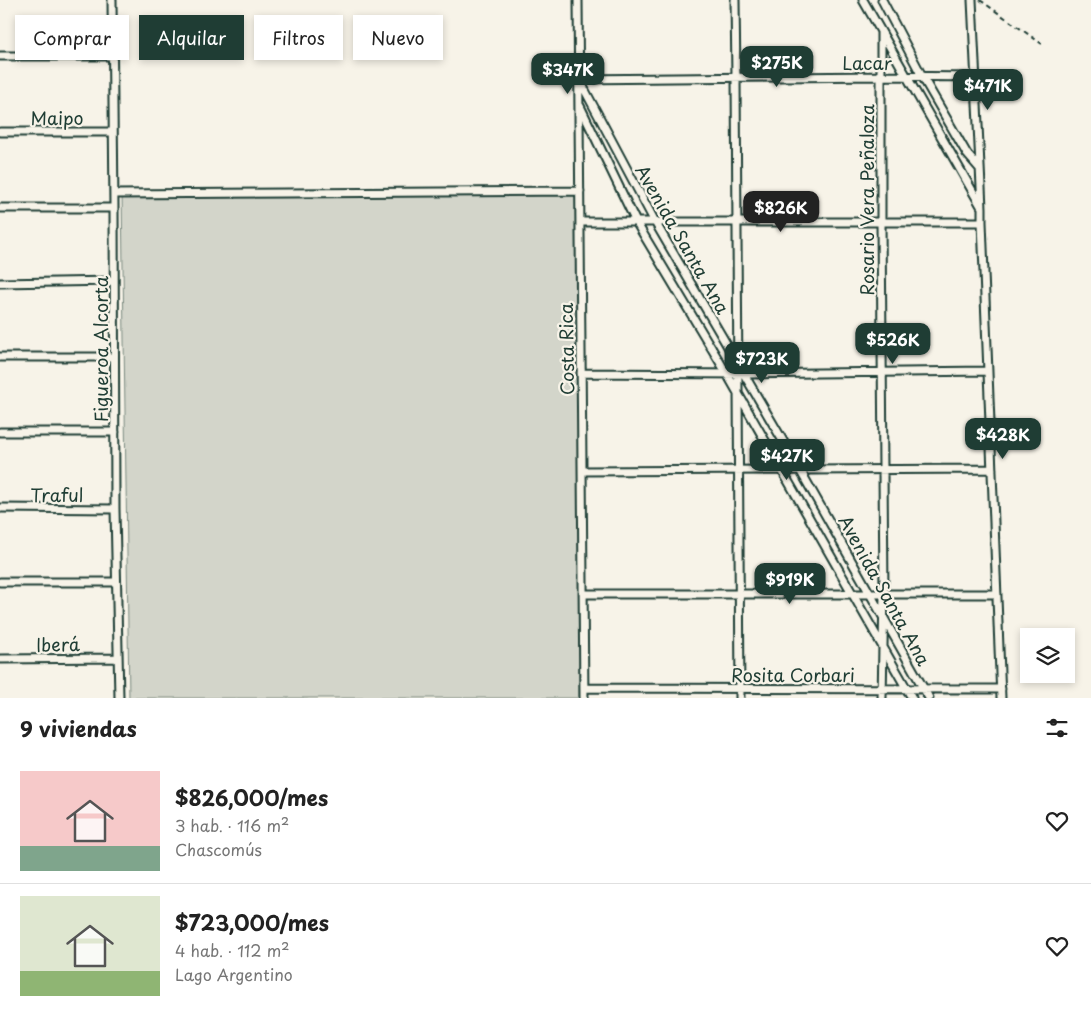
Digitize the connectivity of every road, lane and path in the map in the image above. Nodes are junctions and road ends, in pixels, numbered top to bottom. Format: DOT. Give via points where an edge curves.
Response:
graph roads {
  1 [pos="112,0"];
  2 [pos="578,0"];
  3 [pos="735,0"];
  4 [pos="863,0"];
  5 [pos="882,0"];
  6 [pos="972,0"];
  7 [pos="980,0"];
  8 [pos="112,15"];
  9 [pos="881,32"];
  10 [pos="1042,44"];
  11 [pos="0,56"];
  12 [pos="15,56"];
  13 [pos="113,60"];
  14 [pos="881,76"];
  15 [pos="907,76"];
  16 [pos="922,76"];
  17 [pos="976,77"];
  18 [pos="736,78"];
  19 [pos="578,79"];
  20 [pos="579,104"];
  21 [pos="0,132"];
  22 [pos="113,132"];
  23 [pos="980,170"];
  24 [pos="580,191"];
  25 [pos="114,194"];
  26 [pos="0,208"];
  27 [pos="114,208"];
  28 [pos="982,208"];
  29 [pos="580,222"];
  30 [pos="636,222"];
  31 [pos="654,222"];
  32 [pos="737,222"];
  33 [pos="881,222"];
  34 [pos="982,222"];
  35 [pos="114,281"];
  36 [pos="0,283"];
  37 [pos="0,356"];
  38 [pos="114,357"];
  39 [pos="738,364"];
  40 [pos="988,371"];
  41 [pos="581,373"];
  42 [pos="882,373"];
  43 [pos="727,374"];
  44 [pos="741,374"];
  45 [pos="739,395"];
  46 [pos="0,432"];
  47 [pos="115,432"];
  48 [pos="883,469"];
  49 [pos="992,469"];
  50 [pos="582,470"];
  51 [pos="739,470"];
  52 [pos="782,470"];
  53 [pos="800,470"];
  54 [pos="0,508"];
  55 [pos="115,509"];
  56 [pos="0,582"];
  57 [pos="116,582"];
  58 [pos="583,594"];
  59 [pos="740,594"];
  60 [pos="853,594"];
  61 [pos="870,594"];
  62 [pos="884,594"];
  63 [pos="997,594"];
  64 [pos="883,618"];
  65 [pos="883,645"];
  66 [pos="117,658"];
  67 [pos="0,660"];
  68 [pos="584,688"];
  69 [pos="740,689"];
  70 [pos="882,689"];
  71 [pos="907,689"];
  72 [pos="924,689"];
  73 [pos="1001,690"];
  74 [pos="119,698"];
  75 [pos="584,698"];
  76 [pos="740,698"];
  77 [pos="882,698"];
  78 [pos="912,698"];
  79 [pos="928,698"];
  80 [pos="1001,698"];
  1 -- 8 [label="street, Figueroa Alcorta"];
  2 -- 19 [label="street, Costa Rica"];
  3 -- 18 [label="street"];
  4 -- 9 [label="street"];
  5 -- 16 [label="street"];
  6 -- 17 [label="street"];
  7 -- 10 [label="path"];
  9 -- 14 [label="street, Rosario Vera Peñaloza"];
  9 -- 15 [label="street"];
  11 -- 12 [label="street"];
  13 -- 22 [label="street, Figueroa Alcorta"];
  14 -- 15 [label="street, Lacar"];
  14 -- 18 [label="street, Lacar"];
  14 -- 33 [label="street, Rosario Vera Peñaloza"];
  15 -- 16 [label="street, Lacar"];
  15 -- 28 [label="street"];
  16 -- 17 [label="street, Lacar"];
  16 -- 23 [label="street" via="967,154"];
  17 -- 23 [label="street"];
  18 -- 19 [label="street, Lacar"];
  18 -- 32 [label="street"];
  19 -- 20 [label="street, Costa Rica"];
  19 -- 31 [label="street, Avenida Santa Ana"];
  20 -- 24 [label="street, Costa Rica"];
  20 -- 30 [label="street, Avenida Santa Ana"];
  21 -- 22 [label="street, Maipo"];
  22 -- 25 [label="street, Figueroa Alcorta"];
  23 -- 28 [label="street"];
  24 -- 25 [label="street"];
  24 -- 29 [label="street, Costa Rica"];
  25 -- 27 [label="street, Figueroa Alcorta"];
  26 -- 27 [label="street"];
  27 -- 35 [label="street, Figueroa Alcorta"];
  28 -- 34 [label="street"];
  29 -- 30 [label="street"];
  29 -- 41 [label="street, Costa Rica"];
  30 -- 31 [label="street"];
  30 -- 43 [label="street, Avenida Santa Ana"];
  31 -- 32 [label="street"];
  31 -- 39 [label="street, Avenida Santa Ana"];
  32 -- 33 [label="street"];
  32 -- 39 [label="street"];
  33 -- 34 [label="street"];
  33 -- 42 [label="street, Rosario Vera Peñaloza"];
  34 -- 40 [label="street"];
  35 -- 36 [label="street"];
  35 -- 38 [label="street, Figueroa Alcorta"];
  37 -- 38 [label="street"];
  38 -- 47 [label="street, Figueroa Alcorta"];
  39 -- 44 [label="street"];
  40 -- 42 [label="street"];
  40 -- 49 [label="street"];
  41 -- 43 [label="street"];
  41 -- 50 [label="street, Costa Rica"];
  42 -- 44 [label="street"];
  42 -- 48 [label="street, Rosario Vera Peñaloza"];
  43 -- 44 [label="street"];
  43 -- 45 [label="street, Avenida Santa Ana"];
  44 -- 45 [label="street"];
  44 -- 53 [label="street, Avenida Santa Ana"];
  45 -- 51 [label="street"];
  45 -- 52 [label="street, Avenida Santa Ana"];
  46 -- 47 [label="street"];
  47 -- 55 [label="street, Figueroa Alcorta"];
  48 -- 49 [label="street"];
  48 -- 53 [label="street"];
  48 -- 62 [label="street, Rosario Vera Peñaloza"];
  49 -- 63 [label="street"];
  50 -- 51 [label="street"];
  50 -- 58 [label="street, Costa Rica"];
  51 -- 52 [label="street"];
  51 -- 59 [label="street"];
  52 -- 53 [label="street"];
  52 -- 60 [label="street, Avenida Santa Ana"];
  53 -- 61 [label="street, Avenida Santa Ana"];
  54 -- 55 [label="street, Traful"];
  55 -- 57 [label="street, Figueroa Alcorta"];
  56 -- 57 [label="street"];
  57 -- 66 [label="street, Figueroa Alcorta"];
  58 -- 59 [label="street"];
  58 -- 68 [label="street, Costa Rica"];
  59 -- 60 [label="street"];
  59 -- 69 [label="street"];
  60 -- 61 [label="street"];
  60 -- 65 [label="street, Avenida Santa Ana"];
  61 -- 62 [label="street"];
  61 -- 64 [label="street, Avenida Santa Ana"];
  62 -- 63 [label="street"];
  62 -- 64 [label="street, Rosario Vera Peñaloza"];
  63 -- 73 [label="street"];
  64 -- 65 [label="street, Rosario Vera Peñaloza"];
  64 -- 72 [label="street, Avenida Santa Ana"];
  65 -- 70 [label="street, Rosario Vera Peñaloza"];
  65 -- 71 [label="street, Avenida Santa Ana"];
  66 -- 67 [label="street, Iberá"];
  66 -- 74 [label="street, Figueroa Alcorta"];
  68 -- 69 [label="street, Rosita Corbari"];
  68 -- 75 [label="street, Costa Rica"];
  69 -- 70 [label="street, Rosita Corbari"];
  69 -- 76 [label="street"];
  70 -- 71 [label="street, Rosita Corbari"];
  70 -- 77 [label="street, Rosario Vera Peñaloza"];
  71 -- 72 [label="street, Rosita Corbari"];
  71 -- 78 [label="street, Avenida Santa Ana"];
  72 -- 73 [label="street, Rosita Corbari"];
  72 -- 79 [label="street, Avenida Santa Ana"];
  73 -- 80 [label="street"];
}
